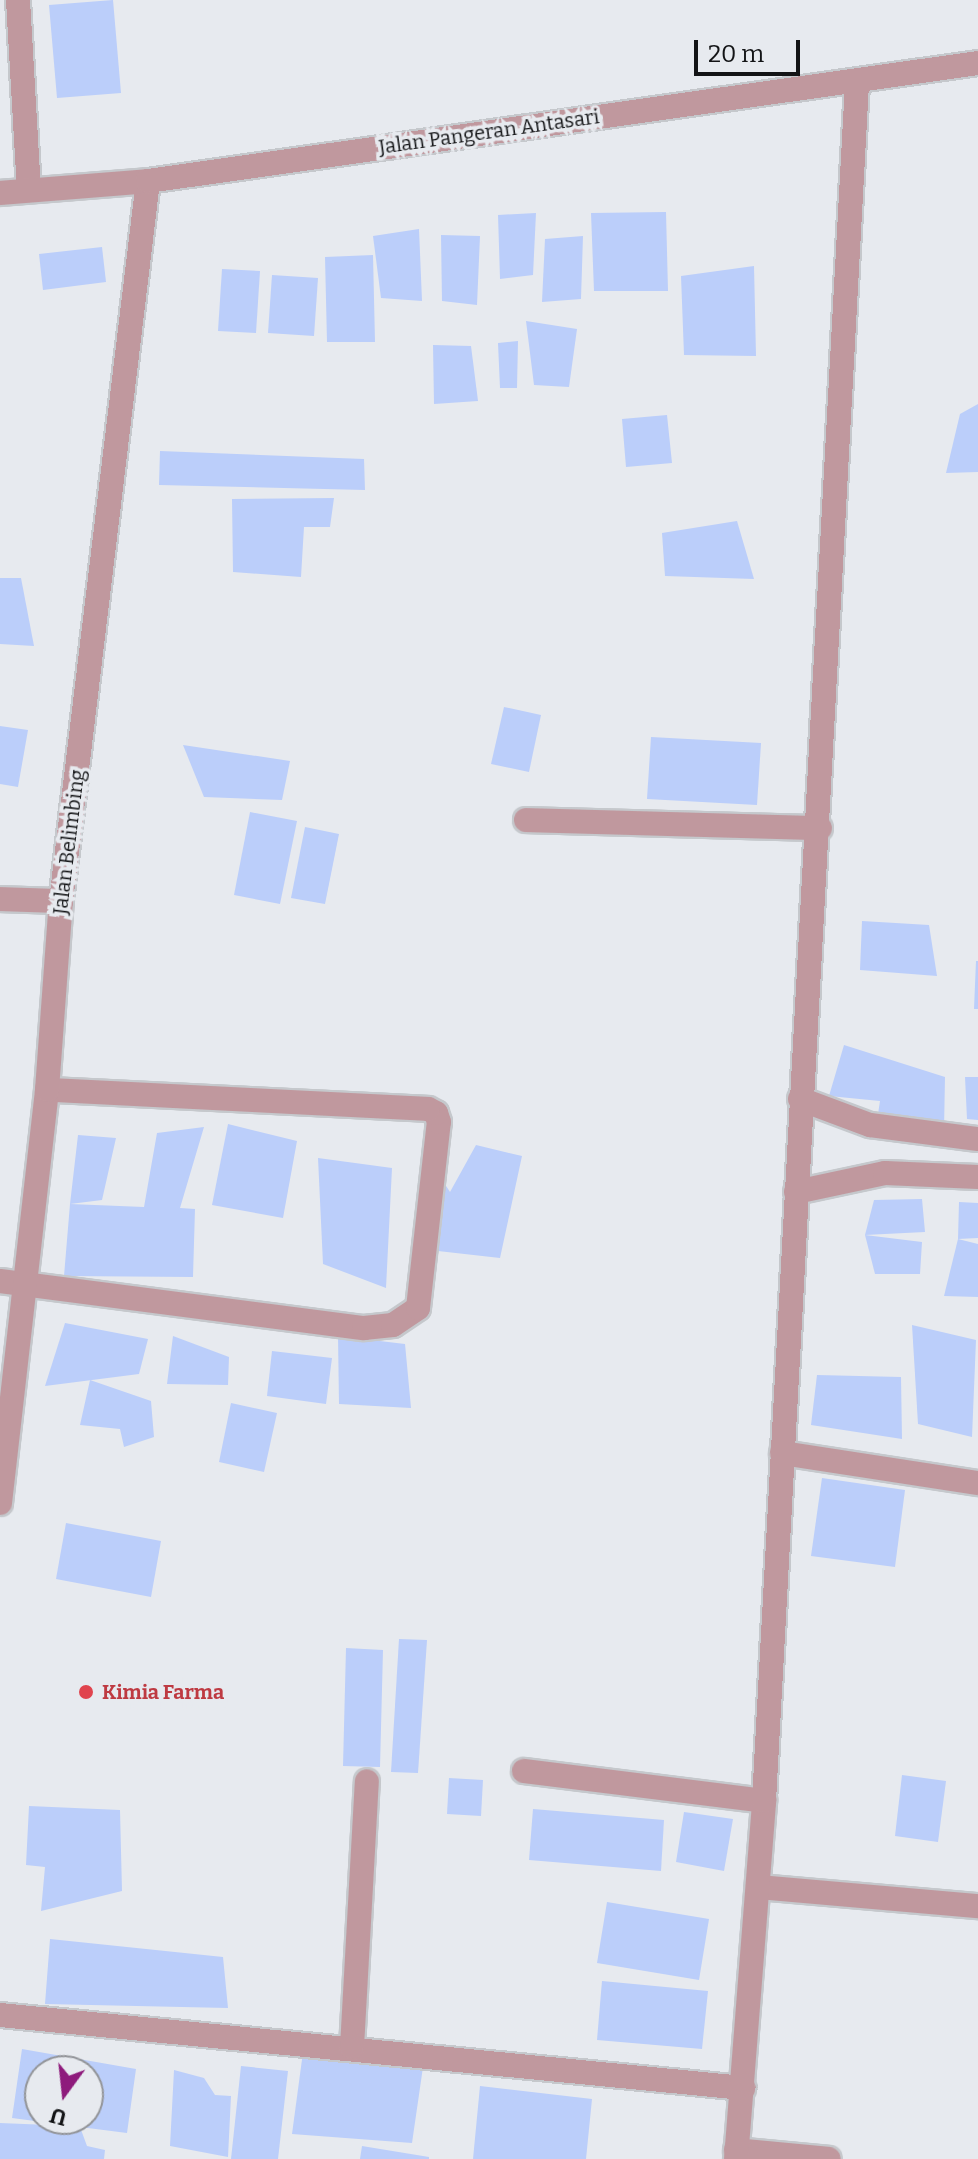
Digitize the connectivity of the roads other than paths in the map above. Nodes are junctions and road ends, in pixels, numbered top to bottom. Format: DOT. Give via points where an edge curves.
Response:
graph roads {
  1 [pos="18,0"];
  2 [pos="978,63"];
  3 [pos="857,84"];
  4 [pos="148,181"];
  5 [pos="29,190"];
  6 [pos="0,193"];
  7 [pos="526,820"];
  8 [pos="820,828"];
  9 [pos="0,899"];
  10 [pos="61,901"];
  11 [pos="47,1090"];
  12 [pos="800,1099"];
  13 [pos="978,1139"];
  14 [pos="978,1177"];
  15 [pos="796,1192"];
  16 [pos="0,1281"];
  17 [pos="25,1285"];
  18 [pos="782,1453"];
  19 [pos="2,1468"];
  20 [pos="978,1483"];
  21 [pos="0,1503"];
  22 [pos="524,1771"];
  23 [pos="367,1781"];
  24 [pos="764,1801"];
  25 [pos="759,1887"];
  26 [pos="978,1906"];
  27 [pos="0,2015"];
  28 [pos="352,2047"];
  29 [pos="743,2088"];
  30 [pos="736,2154"];
  31 [pos="829,2159"];
  1 -- 5 [label="street"];
  2 -- 3 [label="street, Jalan Pangeran Antasari"];
  3 -- 4 [label="street, Jalan Pangeran Antasari"];
  3 -- 8 [label="street"];
  4 -- 5 [label="street, Jalan Pangeran Antasari"];
  4 -- 10 [label="street, Jalan Belimbing"];
  5 -- 6 [label="street, Jalan Pangeran Antasari"];
  7 -- 8 [label="street"];
  8 -- 12 [label="street"];
  9 -- 10 [label="street"];
  10 -- 11 [label="street, Jalan Belimbing"];
  11 -- 17 [label="street, Jalan Belimbing"];
  11 -- 17 [label="street" via="436,1113 420,1299 406,1320 364,1328"];
  12 -- 13 [label="street" via="870,1125"];
  12 -- 15 [label="street"];
  14 -- 15 [label="street" via="885,1173"];
  15 -- 18 [label="street"];
  16 -- 17 [label="street"];
  17 -- 19 [label="street, Jalan Belimbing"];
  18 -- 20 [label="street"];
  18 -- 24 [label="street"];
  19 -- 21 [label="street, Jalan Belimbing"];
  22 -- 24 [label="street"];
  23 -- 28 [label="street"];
  24 -- 25 [label="street"];
  25 -- 26 [label="street"];
  25 -- 29 [label="street"];
  27 -- 28 [label="street"];
  28 -- 29 [label="street"];
  29 -- 30 [label="street"];
  30 -- 31 [label="street"];
}
